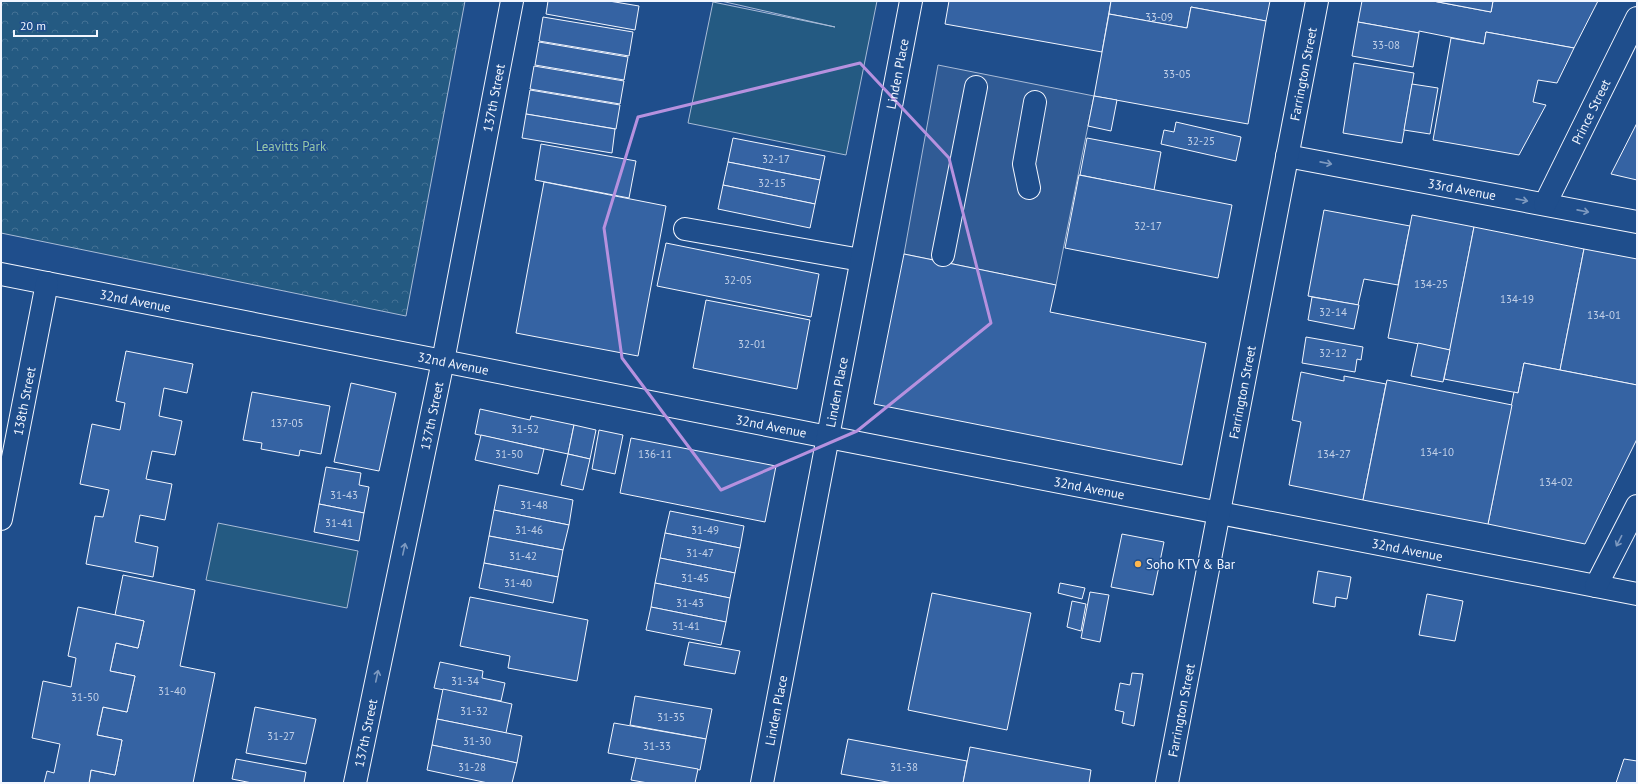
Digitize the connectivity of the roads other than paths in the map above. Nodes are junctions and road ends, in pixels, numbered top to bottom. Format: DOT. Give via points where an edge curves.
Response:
graph roads {
  1 [pos="512,1"];
  2 [pos="911,1"];
  3 [pos="1317,1"];
  4 [pos="1637,18"];
  5 [pos="976,87"];
  6 [pos="1035,102"];
  7 [pos="1288,156"];
  8 [pos="1030,188"];
  9 [pos="1545,204"];
  10 [pos="1637,222"];
  11 [pos="684,229"];
  12 [pos="943,255"];
  13 [pos="861,260"];
  14 [pos="1,274"];
  15 [pos="47,283"];
  16 [pos="443,361"];
  17 [pos="828,437"];
  18 [pos="1637,506"];
  19 [pos="1219,513"];
  20 [pos="1,519"];
  21 [pos="1596,586"];
  22 [pos="1637,594"];
  23 [pos="355,783"];
  24 [pos="762,783"];
  25 [pos="1167,783"];
  1 -- 16 [label="street, 137th Street"];
  2 -- 13 [label="street, Linden Place"];
  3 -- 7 [label="street, Farrington Street"];
  4 -- 9 [label="street, Prince Street"];
  5 -- 12 [label="street"];
  6 -- 8 [label="street" via="1024,164"];
  7 -- 9 [label="street, 33rd Avenue, one-way"];
  7 -- 19 [label="street, Farrington Street"];
  9 -- 10 [label="street, 33rd Avenue, one-way"];
  11 -- 13 [label="street"];
  13 -- 17 [label="street, Linden Place"];
  14 -- 15 [label="street, 32nd Avenue"];
  15 -- 16 [label="street, 32nd Avenue"];
  15 -- 20 [label="street, 138th Street"];
  16 -- 17 [label="street, 32nd Avenue"];
  23 -- 16 [label="street, 137th Street, one-way"];
  17 -- 19 [label="street, 32nd Avenue"];
  17 -- 24 [label="street, Linden Place"];
  18 -- 21 [label="street, one-way"];
  19 -- 21 [label="street, 32nd Avenue"];
  19 -- 25 [label="street, Farrington Street"];
  21 -- 22 [label="street, 32nd Avenue"];
}
